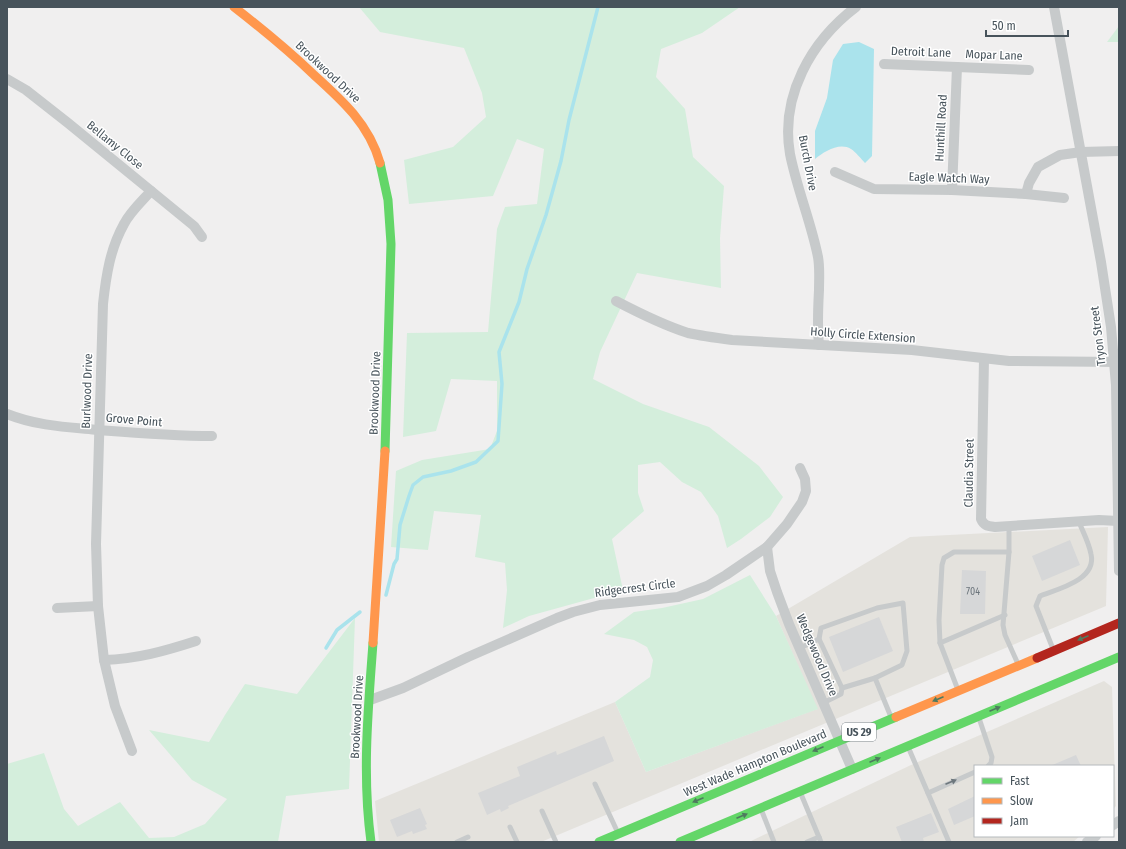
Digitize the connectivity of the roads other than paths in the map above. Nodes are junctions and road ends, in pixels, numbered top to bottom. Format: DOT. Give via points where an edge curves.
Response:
graph roads {
  1 [pos="234,7"];
  2 [pos="856,7"];
  3 [pos="1054,7"];
  4 [pos="884,64"];
  5 [pos="957,67"];
  6 [pos="1029,70"];
  7 [pos="7,80"];
  8 [pos="1119,151"];
  9 [pos="1081,152"];
  10 [pos="835,172"];
  11 [pos="952,190"];
  12 [pos="151,191"];
  13 [pos="1026,194"];
  14 [pos="1064,198"];
  15 [pos="202,237"];
  16 [pos="616,301"];
  17 [pos="819,345"];
  18 [pos="984,359"];
  19 [pos="1117,362"];
  20 [pos="7,414"];
  21 [pos="99,430"];
  22 [pos="212,436"];
  23 [pos="800,468"];
  24 [pos="1118,521"];
  25 [pos="1079,522"];
  26 [pos="1009,526"];
  27 [pos="767,547"];
  28 [pos="1009,552"];
  29 [pos="1119,571"];
  30 [pos="98,606"];
  31 [pos="57,608"];
  32 [pos="1005,615"];
  33 [pos="1119,623"];
  34 [pos="819,639"];
  35 [pos="196,641"];
  36 [pos="940,643"];
  37 [pos="800,648"];
  38 [pos="1054,650"];
  39 [pos="1119,657"];
  40 [pos="104,660"];
  41 [pos="1018,665"];
  42 [pos="875,678"];
  43 [pos="842,688"];
  44 [pos="959,690"];
  45 [pos="370,700"];
  46 [pos="823,703"];
  47 [pos="979,716"];
  48 [pos="892,718"];
  49 [pos="840,740"];
  50 [pos="908,746"];
  51 [pos="132,752"];
  52 [pos="989,765"];
  53 [pos="852,769"];
  54 [pos="974,772"];
  55 [pos="595,784"];
  56 [pos="800,791"];
  57 [pos="928,792"];
  58 [pos="761,808"];
  59 [pos="542,811"];
  60 [pos="510,827"];
  61 [pos="618,834"];
  62 [pos="468,837"];
  63 [pos="820,840"];
  64 [pos="371,842"];
  65 [pos="457,842"];
  66 [pos="517,842"];
  67 [pos="556,842"];
  68 [pos="598,842"];
  69 [pos="680,842"];
  70 [pos="774,842"];
  71 [pos="808,842"];
  72 [pos="949,842"];
  1 -- 45 [label="main road, Brookwood Drive" via="304,65 355,114 371,138 384,175 390,219 389,338"];
  2 -- 17 [label="street, Burch Drive" via="842,17 810,57 794,94 788,122 791,156 818,260"];
  3 -- 9 [label="street, Tryon Street"];
  4 -- 5 [label="street, Detroit Lane"];
  5 -- 6 [label="street, Mopar Lane"];
  5 -- 11 [label="street, Hunthill Road"];
  7 -- 12 [label="street, Bellamy Close" via="26,90"];
  8 -- 9 [label="street"];
  9 -- 13 [label="street" via="1060,155 1038,167"];
  9 -- 19 [label="street, Tryon Street"];
  10 -- 11 [label="street, Eagle Watch Way" via="874,189"];
  11 -- 13 [label="street, Eagle Watch Way"];
  12 -- 15 [label="street, Bellamy Close" via="194,226"];
  12 -- 21 [label="street, Burlwood Drive" via="124,223 108,265 103,304"];
  13 -- 14 [label="street, Eagle Watch Way"];
  16 -- 17 [label="street, Holly Circle Extension" via="670,326 703,336"];
  17 -- 18 [label="street, Holly Circle Extension" via="912,350"];
  18 -- 19 [label="street, Holly Circle Extension"];
  18 -- 26 [label="street, Claudia Street" via="981,519 987,526"];
  19 -- 24 [label="street, Tryon Street"];
  20 -- 21 [label="street, Grove Point" via="49,425"];
  21 -- 22 [label="street, Grove Point"];
  21 -- 30 [label="street, Burlwood Drive" via="96,544"];
  23 -- 27 [label="street, Ridgecrest Circle" via="805,479 806,491 802,502"];
  24 -- 25 [label="street, Claudia Street"];
  24 -- 29 [label="street, Tryon Street"];
  25 -- 26 [label="street, Claudia Street"];
  25 -- 38 [label="lane" via="1092,555 1092,566 1081,580 1040,596 1036,606"];
  26 -- 28 [label="lane"];
  27 -- 37 [label="street, Wedgewood Drive" via="770,571"];
  27 -- 45 [label="street, Ridgecrest Circle" via="726,575 691,593 678,597 600,605 573,612 474,654 403,688"];
  28 -- 32 [label="lane"];
  28 -- 36 [label="lane" via="954,552 944,558 939,620"];
  30 -- 31 [label="street"];
  30 -- 40 [label="street, Burlwood Drive"];
  32 -- 36 [label="lane"];
  32 -- 41 [label="lane" via="1005,635"];
  33 -- 38 [label="main road, West Wade Hampton Boulevard / US 29, one-way"];
  34 -- 37 [label="lane"];
  34 -- 42 [label="lane" via="821,628 877,608 903,602 907,651 902,665"];
  34 -- 43 [label="lane"];
  35 -- 40 [label="street" via="140,657"];
  36 -- 44 [label="lane"];
  37 -- 46 [label="street, Wedgewood Drive"];
  38 -- 41 [label="main road, West Wade Hampton Boulevard / US 29"];
  47 -- 39 [label="main road, US 29, one-way"];
  40 -- 51 [label="street, Burlwood Drive" via="115,706"];
  41 -- 44 [label="main road, West Wade Hampton Boulevard / US 29"];
  42 -- 43 [label="lane"];
  42 -- 48 [label="lane"];
  43 -- 46 [label="lane" via="841,694"];
  44 -- 48 [label="main road, West Wade Hampton Boulevard / US 29, one-way"];
  45 -- 64 [label="main road, Brookwood Drive" via="367,806"];
  46 -- 49 [label="street, Wedgewood Drive"];
  47 -- 50 [label="main road, US 29"];
  47 -- 52 [label="lane" via="992,757"];
  48 -- 49 [label="main road, West Wade Hampton Boulevard / US 29"];
  49 -- 53 [label="street, Wedgewood Drive"];
  49 -- 61 [label="main road, West Wade Hampton Boulevard / US 29, one-way"];
  53 -- 50 [label="main road, US 29, one-way"];
  50 -- 57 [label="lane"];
  53 -- 56 [label="main road, US 29"];
  57 -- 54 [label="lane, one-way"];
  55 -- 61 [label="lane"];
  56 -- 58 [label="main road, US 29"];
  56 -- 63 [label="lane"];
  57 -- 72 [label="lane"];
  69 -- 58 [label="main road, US 29, one-way"];
  58 -- 70 [label="lane"];
  59 -- 67 [label="lane"];
  60 -- 66 [label="lane"];
  61 -- 68 [label="main road, West Wade Hampton Boulevard / US 29"];
  62 -- 65 [label="lane"];
  63 -- 71 [label="lane"];
}
